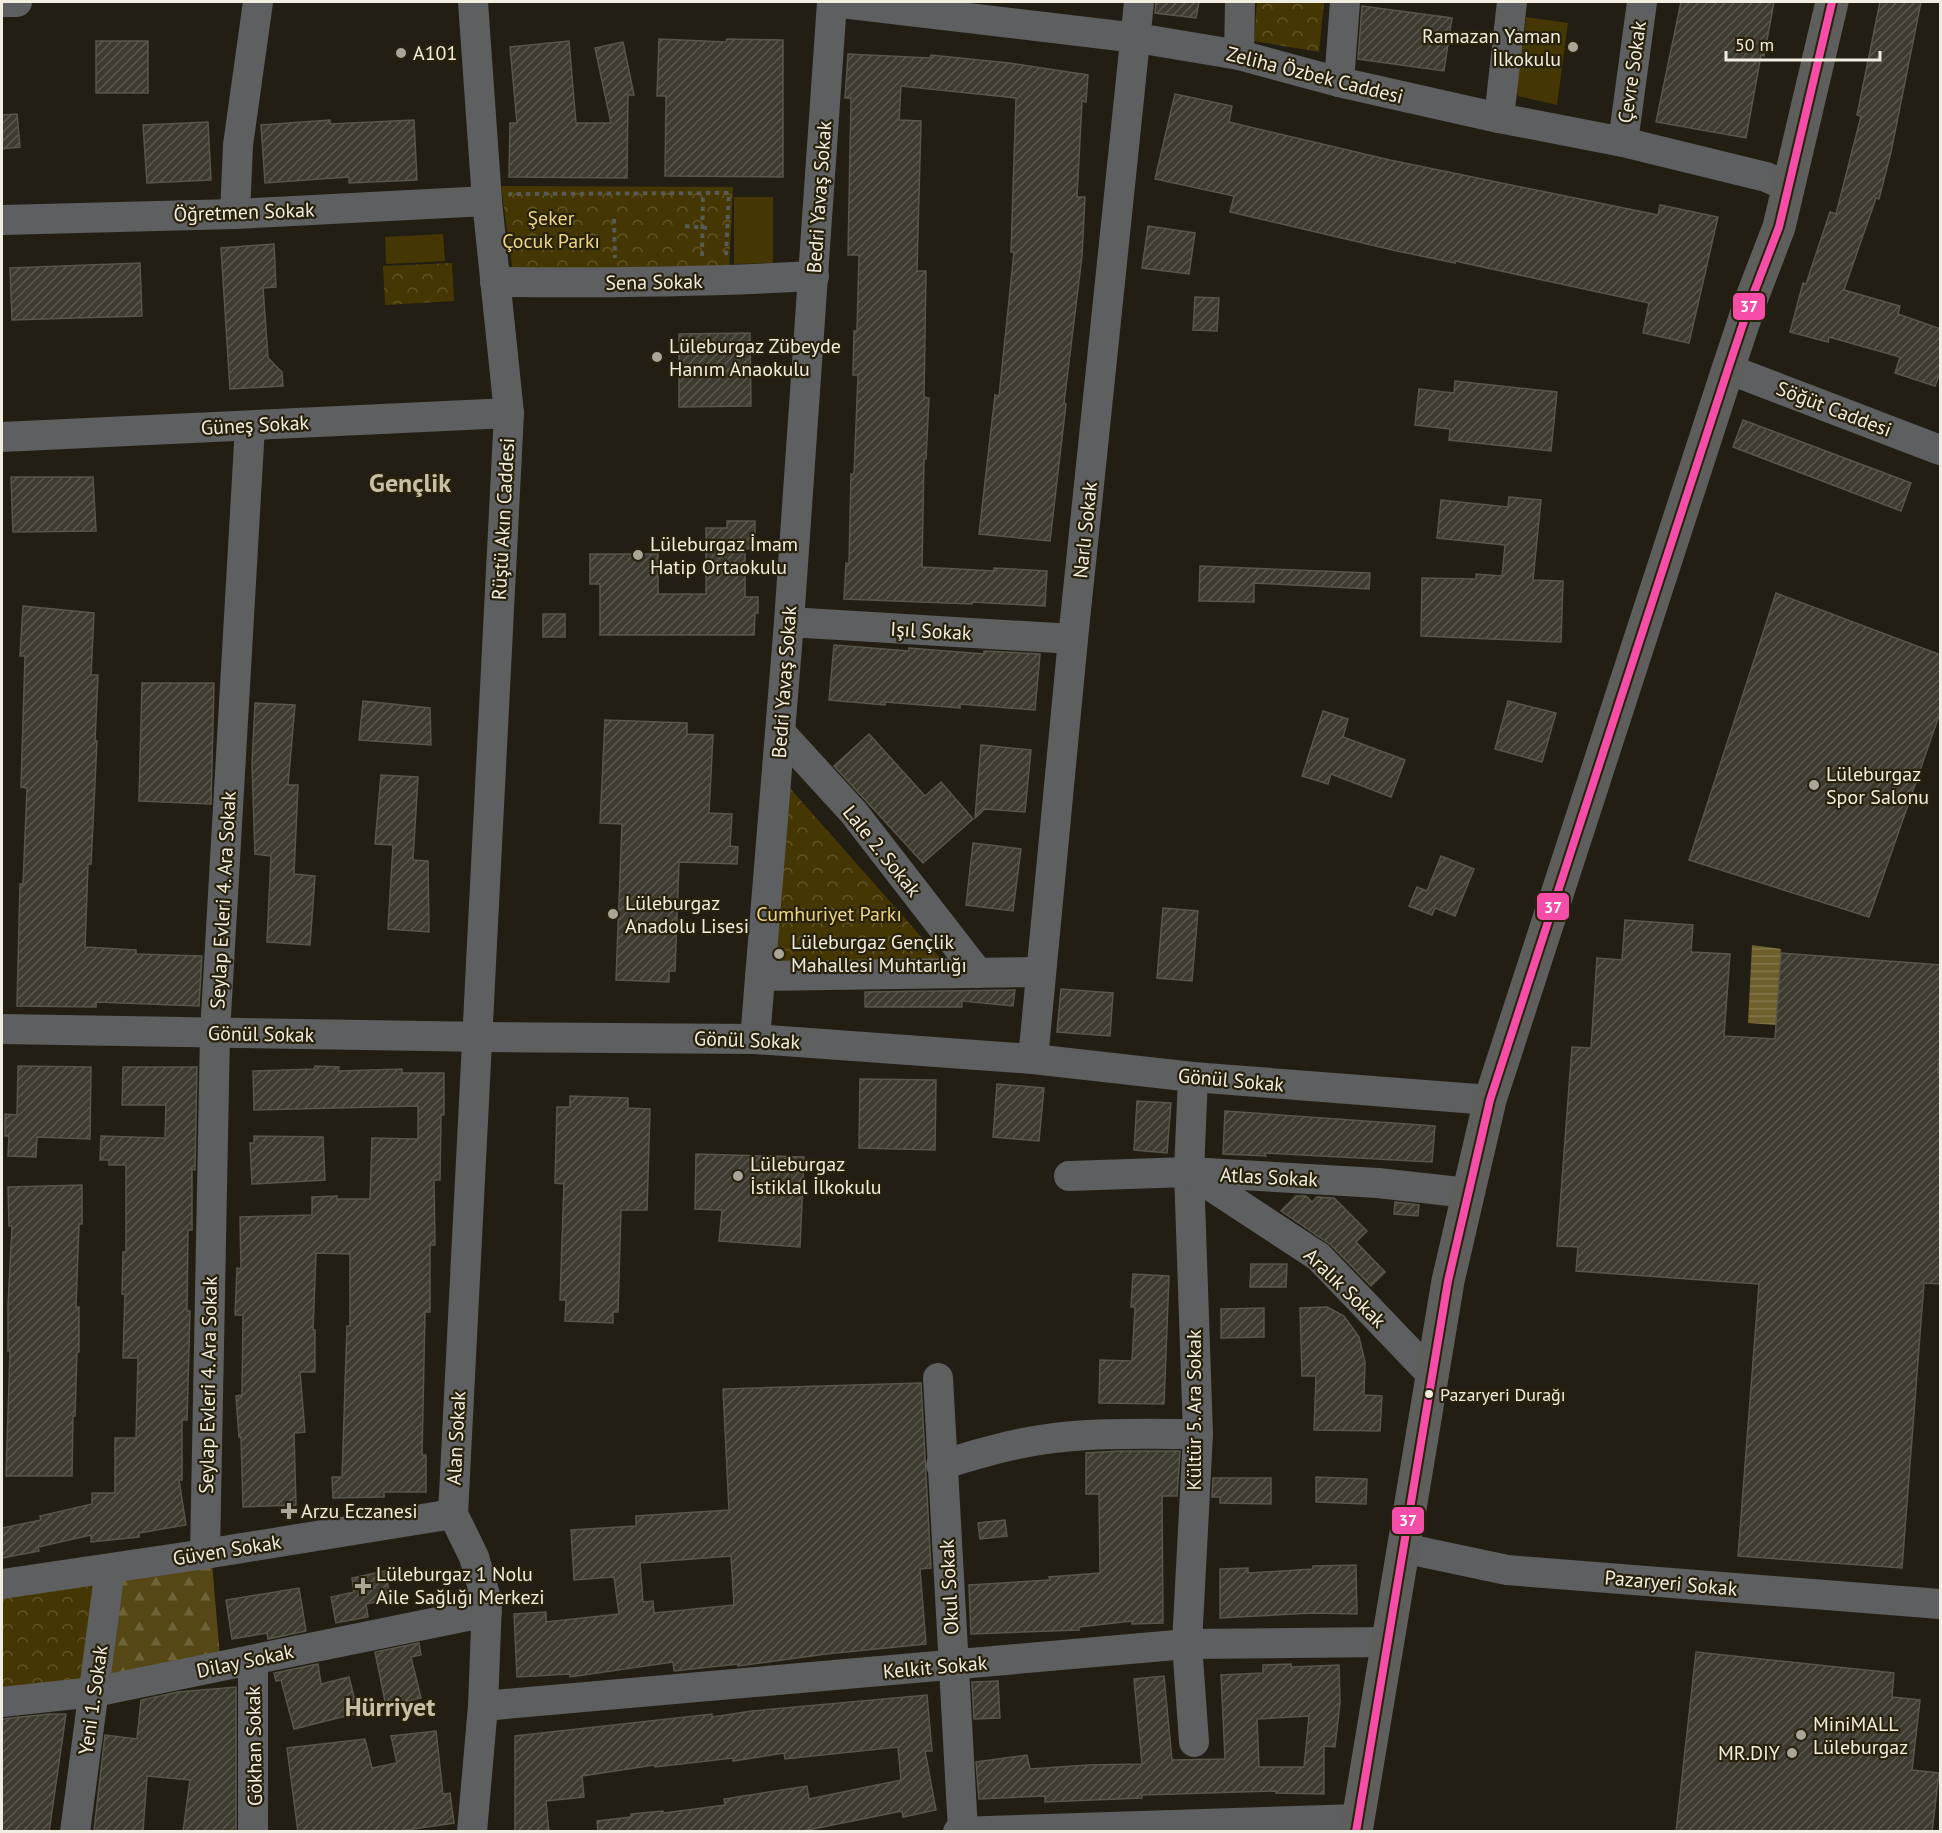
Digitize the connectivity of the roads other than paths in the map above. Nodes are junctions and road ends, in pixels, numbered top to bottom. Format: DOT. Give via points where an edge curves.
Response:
graph roads {
  1 [pos="2,2"];
  2 [pos="17,2"];
  3 [pos="258,2"];
  4 [pos="473,2"];
  5 [pos="833,2"];
  6 [pos="1139,2"];
  7 [pos="1240,2"];
  8 [pos="1345,2"];
  9 [pos="1512,2"];
  10 [pos="1642,2"];
  11 [pos="1832,2"];
  12 [pos="1137,38"];
  13 [pos="1239,55"];
  14 [pos="1339,82"];
  15 [pos="1499,118"];
  16 [pos="1623,142"];
  17 [pos="1789,187"];
  18 [pos="499,203"];
  19 [pos="236,213"];
  20 [pos="2,220"];
  21 [pos="814,276"];
  22 [pos="495,282"];
  23 [pos="1728,369"];
  24 [pos="509,414"];
  25 [pos="250,426"];
  26 [pos="2,437"];
  27 [pos="1941,450"];
  28 [pos="789,622"];
  29 [pos="1073,639"];
  30 [pos="781,733"];
  31 [pos="1041,972"];
  32 [pos="978,973"];
  33 [pos="760,976"];
  34 [pos="2,1029"];
  35 [pos="215,1033"];
  36 [pos="476,1037"];
  37 [pos="755,1039"];
  38 [pos="1033,1059"];
  39 [pos="1193,1077"];
  40 [pos="1490,1100"];
  41 [pos="1189,1172"];
  42 [pos="1069,1176"];
  43 [pos="1468,1193"];
  44 [pos="1431,1374"];
  45 [pos="938,1378"];
  46 [pos="1198,1434"];
  47 [pos="942,1465"];
  48 [pos="453,1514"];
  49 [pos="1403,1548"];
  50 [pos="205,1554"];
  51 [pos="110,1569"];
  52 [pos="2,1584"];
  53 [pos="1941,1604"];
  54 [pos="487,1612"];
  55 [pos="1388,1642"];
  56 [pos="1187,1644"];
  57 [pos="253,1660"];
  58 [pos="953,1666"];
  59 [pos="94,1692"];
  60 [pos="2,1702"];
  61 [pos="483,1706"];
  62 [pos="1194,1742"];
  63 [pos="1357,1825"];
  64 [pos="963,1831"];
  65 [pos="75,1832"];
  66 [pos="253,1832"];
  67 [pos="472,1832"];
  68 [pos="958,1832"];
  1 -- 2 [label="street"];
  3 -- 19 [label="street" via="238,145"];
  4 -- 18 [label="street, Rüştü Akın Caddesi"];
  5 -- 12 [label="street, Zeliha Özbek Caddesi"];
  5 -- 21 [label="street, Bedri Yavaş Sokak"];
  6 -- 12 [label="street, Narlı Sokak"];
  7 -- 13 [label="street"];
  8 -- 14 [label="street"];
  9 -- 15 [label="street"];
  10 -- 16 [label="street, Çevre Sokak"];
  11 -- 17 [label="main road"];
  12 -- 13 [label="street, Zeliha Özbek Caddesi"];
  12 -- 29 [label="street, Narlı Sokak"];
  13 -- 14 [label="street, Zeliha Özbek Caddesi"];
  14 -- 15 [label="street, Zeliha Özbek Caddesi"];
  15 -- 16 [label="street, Zeliha Özbek Caddesi"];
  16 -- 17 [label="street, Zeliha Özbek Caddesi" via="1766,177"];
  17 -- 23 [label="main road" via="1779,228"];
  18 -- 19 [label="street, Öğretmen Sokak"];
  18 -- 22 [label="street, Rüştü Akın Caddesi"];
  19 -- 20 [label="street, Öğretmen Sokak"];
  21 -- 22 [label="street, Sena Sokak" via="615,283"];
  21 -- 28 [label="street, Bedri Yavaş Sokak"];
  22 -- 24 [label="street, Rüştü Akın Caddesi"];
  23 -- 27 [label="street, Söğüt Caddesi"];
  23 -- 40 [label="main road"];
  24 -- 25 [label="street, Güneş Sokak"];
  24 -- 36 [label="street, Rüştü Akın Caddesi"];
  25 -- 26 [label="street, Güneş Sokak"];
  25 -- 35 [label="street, Seylap Evleri 4. Ara Sokak"];
  28 -- 29 [label="street, Işıl Sokak"];
  28 -- 30 [label="street, Bedri Yavaş Sokak"];
  29 -- 31 [label="street, Narlı Sokak"];
  30 -- 32 [label="street, Lale 2. Sokak" via="854,813"];
  30 -- 33 [label="street, Bedri Yavaş Sokak"];
  31 -- 32 [label="street"];
  31 -- 38 [label="street, Narlı Sokak"];
  32 -- 33 [label="street"];
  33 -- 37 [label="street, Bedri Yavaş Sokak"];
  34 -- 35 [label="street, Gönül Sokak"];
  35 -- 36 [label="street, Gönül Sokak"];
  35 -- 50 [label="street, Seylap Evleri 4. Ara Sokak"];
  36 -- 37 [label="street, Gönül Sokak"];
  36 -- 48 [label="street, Alan Sokak"];
  37 -- 38 [label="street, Gönül Sokak"];
  38 -- 39 [label="street, Gönül Sokak"];
  39 -- 40 [label="street, Gönül Sokak"];
  39 -- 41 [label="street, Kültür 5. Ara Sokak"];
  40 -- 43 [label="main road"];
  41 -- 42 [label="street, Atlas Sokak"];
  41 -- 43 [label="street, Atlas Sokak" via="1378,1183"];
  41 -- 44 [label="street, Aralık Sokak" via="1319,1257"];
  41 -- 46 [label="street, Kültür 5. Ara Sokak"];
  43 -- 44 [label="main road"];
  44 -- 49 [label="main road"];
  45 -- 47 [label="street, Okul Sokak"];
  46 -- 47 [label="street" via="1041,1440"];
  46 -- 56 [label="street, Kültür 5. Ara Sokak"];
  47 -- 58 [label="street, Okul Sokak"];
  48 -- 50 [label="street, Güven Sokak"];
  48 -- 54 [label="street, Alan Sokak" via="474,1557"];
  49 -- 53 [label="street, Pazaryeri Sokak" via="1507,1569"];
  49 -- 55 [label="main road"];
  50 -- 51 [label="street, Güven Sokak"];
  51 -- 52 [label="street, Güven Sokak"];
  51 -- 59 [label="street, Yeni 1. Sokak"];
  54 -- 57 [label="street, Dilay Sokak"];
  54 -- 61 [label="street, Alan Sokak"];
  55 -- 56 [label="street, Kelkit Sokak"];
  55 -- 63 [label="main road"];
  56 -- 58 [label="street, Kelkit Sokak"];
  56 -- 62 [label="street, Kültür 5. Ara Sokak"];
  57 -- 59 [label="street, Dilay Sokak"];
  57 -- 66 [label="street, Gökhan Sokak"];
  58 -- 61 [label="street, Kelkit Sokak"];
  58 -- 64 [label="street, Okul Sokak"];
  59 -- 60 [label="street, Dilay Sokak"];
  59 -- 65 [label="street, Yeni 1. Sokak"];
  61 -- 67 [label="street, Alan Sokak"];
  63 -- 64 [label="street"];
  64 -- 68 [label="street"];
}
